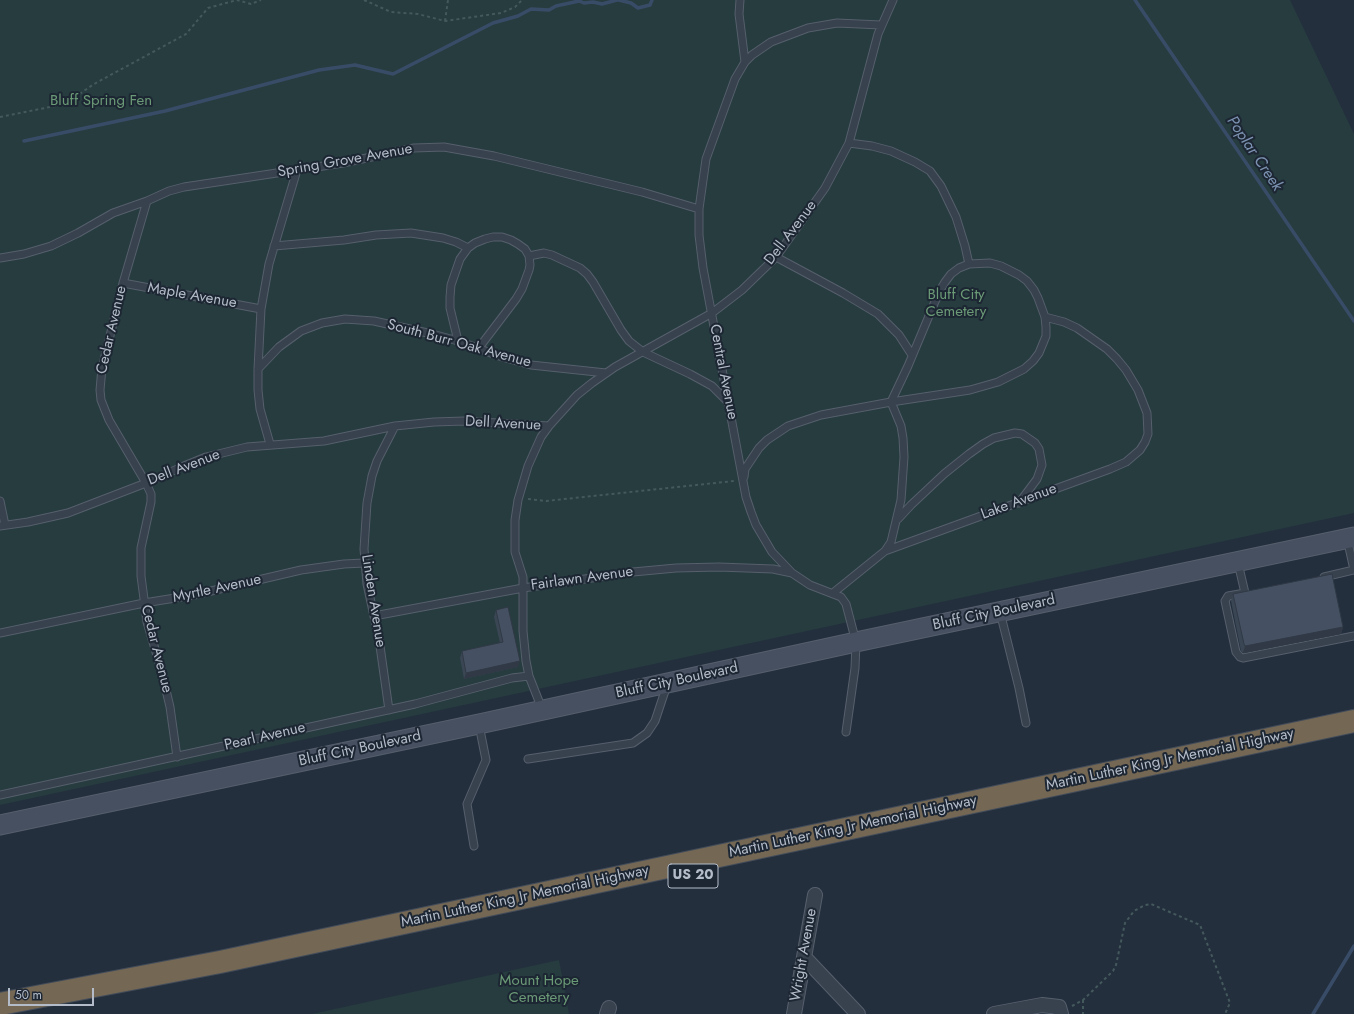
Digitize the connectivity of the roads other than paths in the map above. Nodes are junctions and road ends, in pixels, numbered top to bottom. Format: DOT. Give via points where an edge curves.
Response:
graph roads {
  1 [pos="740,0"];
  2 [pos="893,0"];
  3 [pos="881,25"];
  4 [pos="745,62"];
  5 [pos="849,143"];
  6 [pos="297,170"];
  7 [pos="147,201"];
  8 [pos="699,209"];
  9 [pos="274,246"];
  10 [pos="468,248"];
  11 [pos="529,256"];
  12 [pos="776,257"];
  13 [pos="0,258"];
  14 [pos="969,264"];
  15 [pos="123,284"];
  16 [pos="261,309"];
  17 [pos="712,313"];
  18 [pos="1045,317"];
  19 [pos="458,341"];
  20 [pos="478,349"];
  21 [pos="643,352"];
  22 [pos="912,355"];
  23 [pos="258,369"];
  24 [pos="606,373"];
  25 [pos="728,402"];
  26 [pos="891,402"];
  27 [pos="395,426"];
  28 [pos="549,426"];
  29 [pos="270,444"];
  30 [pos="743,480"];
  31 [pos="146,483"];
  32 [pos="0,501"];
  33 [pos="1018,503"];
  34 [pos="897,520"];
  35 [pos="3,526"];
  36 [pos="1351,537"];
  37 [pos="885,551"];
  38 [pos="1238,561"];
  39 [pos="364,563"];
  40 [pos="792,572"];
  41 [pos="1315,578"];
  42 [pos="523,588"];
  43 [pos="1252,591"];
  44 [pos="833,593"];
  45 [pos="1245,593"];
  46 [pos="144,603"];
  47 [pos="1000,612"];
  48 [pos="374,616"];
  49 [pos="0,633"];
  50 [pos="1354,636"];
  51 [pos="856,642"];
  52 [pos="529,676"];
  53 [pos="668,683"];
  54 [pos="389,710"];
  55 [pos="542,711"];
  56 [pos="1354,721"];
  57 [pos="1026,723"];
  58 [pos="479,724"];
  59 [pos="846,732"];
  60 [pos="1354,737"];
  61 [pos="177,757"];
  62 [pos="528,758"];
  63 [pos="0,795"];
  64 [pos="0,825"];
  65 [pos="474,846"];
  66 [pos="815,895"];
  67 [pos="804,957"];
  68 [pos="0,1004"];
  69 [pos="1062,1010"];
  70 [pos="33,1014"];
  71 [pos="794,1014"];
  72 [pos="858,1014"];
  73 [pos="994,1014"];
  1 -- 4 [label="lane" via="739,14"];
  2 -- 3 [label="lane"];
  3 -- 4 [label="lane" via="837,23 808,28 771,42"];
  3 -- 5 [label="lane, Dell Avenue"];
  4 -- 8 [label="lane, Central Avenue" via="735,79 706,159"];
  5 -- 12 [label="lane, Dell Avenue" via="825,188"];
  5 -- 14 [label="lane" via="890,151 930,171 941,186 956,217"];
  6 -- 7 [label="lane, Spring Grove Avenue" via="184,187"];
  6 -- 8 [label="lane, Spring Grove Avenue" via="414,148 444,147 494,156 642,192"];
  6 -- 9 [label="lane"];
  7 -- 13 [label="lane, Spring Grove Avenue" via="114,213 51,246"];
  7 -- 15 [label="lane, Cedar Avenue"];
  8 -- 17 [label="lane, Central Avenue" via="700,250"];
  9 -- 10 [label="lane" via="411,233 443,238"];
  9 -- 16 [label="lane" via="264,284"];
  10 -- 11 [label="lane" via="493,236 502,237 518,244"];
  10 -- 19 [label="lane" via="455,272 450,297"];
  11 -- 20 [label="lane" via="530,265 522,289"];
  11 -- 21 [label="lane" via="544,253 580,268 600,293 621,330"];
  12 -- 17 [label="lane, Dell Avenue" via="742,290"];
  12 -- 22 [label="lane" via="878,314 899,336"];
  14 -- 18 [label="lane" via="990,263 1019,275 1034,290"];
  14 -- 22 [label="lane" via="959,268 945,282"];
  15 -- 16 [label="lane, Maple Avenue"];
  15 -- 31 [label="lane, Cedar Avenue" via="102,368 101,400 117,436"];
  16 -- 23 [label="lane"];
  17 -- 21 [label="lane, Dell Avenue"];
  17 -- 25 [label="lane, Central Avenue"];
  18 -- 26 [label="lane" via="1046,336 1039,353 1024,369 998,382 970,390"];
  18 -- 33 [label="lane, Lake Avenue" via="1077,328 1117,359 1133,381 1143,402 1148,434 1140,450 1126,462"];
  19 -- 20 [label="lane, South Burr Oak Avenue"];
  19 -- 23 [label="lane, South Burr Oak Avenue" via="374,321 335,320 311,326 289,339"];
  20 -- 24 [label="lane, South Burr Oak Avenue" via="513,361"];
  21 -- 24 [label="lane, Dell Avenue"];
  21 -- 25 [label="lane" via="712,386"];
  22 -- 26 [label="lane"];
  23 -- 29 [label="lane" via="260,409"];
  24 -- 28 [label="lane, Dell Avenue" via="577,395"];
  25 -- 30 [label="lane, Central Avenue"];
  26 -- 30 [label="lane" via="821,415 788,426 759,448 745,469"];
  26 -- 34 [label="lane" via="901,426 904,457"];
  27 -- 28 [label="lane, Dell Avenue" via="464,421"];
  27 -- 29 [label="lane, Dell Avenue" via="324,441"];
  27 -- 39 [label="lane, Linden Avenue" via="377,461 371,482"];
  28 -- 42 [label="lane" via="528,466 515,520 515,552 523,577"];
  29 -- 31 [label="lane, Dell Avenue" via="206,457"];
  30 -- 40 [label="lane, Central Avenue" via="756,525 772,552"];
  31 -- 35 [label="lane, Dell Avenue" via="68,513"];
  31 -- 46 [label="lane, Cedar Avenue" via="151,494 151,502 141,548"];
  32 -- 35 [label="lane"];
  33 -- 34 [label="lane" via="1037,478 1042,465 1035,443 1022,434 1015,433 994,438 969,454 944,474"];
  33 -- 37 [label="lane, Lake Avenue"];
  34 -- 37 [label="lane" via="891,542"];
  36 -- 38 [label="street, Bluff City Boulevard"];
  36 -- 41 [label="lane" via="1354,570"];
  37 -- 44 [label="lane"];
  38 -- 45 [label="lane"];
  38 -- 47 [label="street, Bluff City Boulevard"];
  39 -- 46 [label="lane, Myrtle Avenue" via="301,570 194,595"];
  39 -- 48 [label="lane, Linden Avenue"];
  40 -- 42 [label="lane, Fairlawn Avenue" via="749,568 676,568 599,576"];
  40 -- 44 [label="lane, Central Avenue" via="810,584"];
  42 -- 48 [label="lane, Fairlawn Avenue"];
  42 -- 52 [label="lane" via="524,646"];
  43 -- 45 [label="lane"];
  44 -- 51 [label="lane, Central Avenue" via="841,597 846,604"];
  45 -- 50 [label="lane" via="1228,596 1225,601 1236,652 1243,658"];
  46 -- 49 [label="lane, Myrtle Avenue"];
  46 -- 61 [label="lane, Cedar Avenue" via="167,694"];
  47 -- 51 [label="street, Bluff City Boulevard"];
  47 -- 57 [label="lane"];
  48 -- 54 [label="lane, Linden Avenue"];
  51 -- 53 [label="street, Bluff City Boulevard"];
  51 -- 59 [label="lane" via="856,668"];
  52 -- 54 [label="lane, Pearl Avenue" via="503,680"];
  52 -- 55 [label="lane"];
  53 -- 55 [label="street, Bluff City Boulevard"];
  53 -- 62 [label="lane" via="655,721 647,733 633,743"];
  54 -- 61 [label="lane, Pearl Avenue"];
  55 -- 58 [label="street, Bluff City Boulevard"];
  56 -- 68 [label="highway, Martin Luther King Jr Memorial Highway / US 20" via="220,962"];
  58 -- 64 [label="street, Bluff City Boulevard"];
  58 -- 65 [label="lane" via="486,760 467,804"];
  60 -- 70 [label="highway, Martin Luther King Jr Memorial Highway / US 20"];
  61 -- 63 [label="lane, Pearl Avenue"];
  66 -- 67 [label="street, Wright Avenue"];
  67 -- 71 [label="street, Wright Avenue"];
  67 -- 72 [label="street"];
  69 -- 73 [label="street" via="1042,1005"];
}
